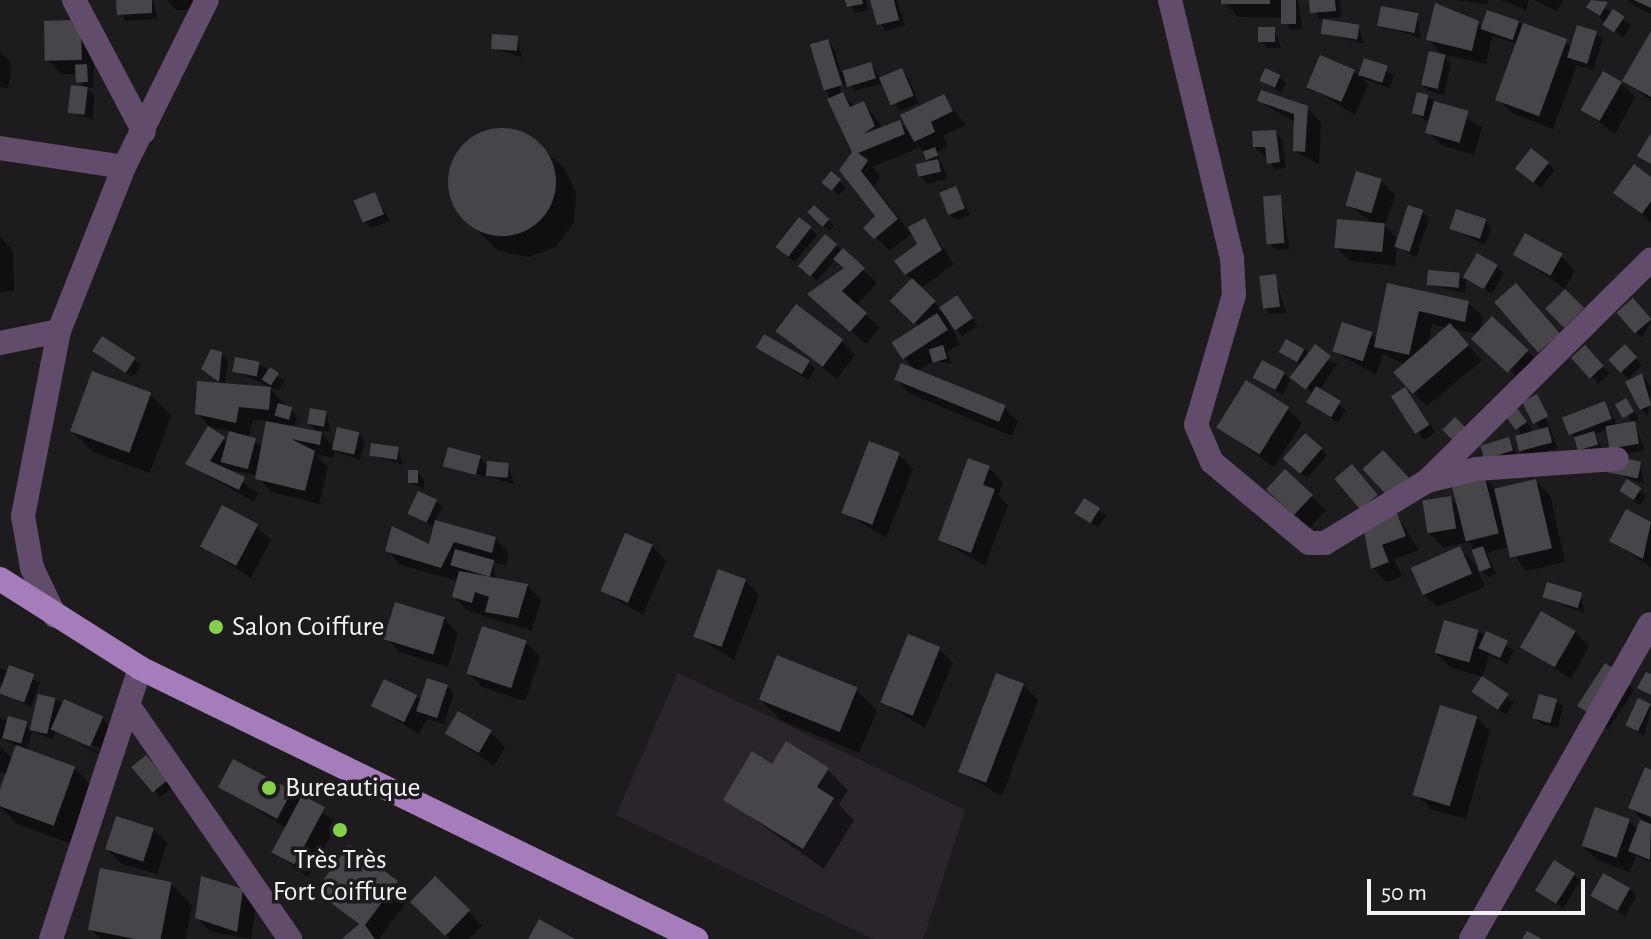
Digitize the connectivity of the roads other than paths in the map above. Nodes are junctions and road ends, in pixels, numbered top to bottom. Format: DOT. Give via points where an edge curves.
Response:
graph roads {
  1 [pos="74,0"];
  2 [pos="207,0"];
  3 [pos="1170,0"];
  4 [pos="144,132"];
  5 [pos="0,148"];
  6 [pos="124,167"];
  7 [pos="1651,259"];
  8 [pos="59,331"];
  9 [pos="0,343"];
  10 [pos="1617,459"];
  11 [pos="1427,481"];
  12 [pos="0,579"];
  13 [pos="55,616"];
  14 [pos="1650,624"];
  15 [pos="140,668"];
  16 [pos="128,705"];
  17 [pos="51,939"];
  18 [pos="290,939"];
  19 [pos="696,939"];
  20 [pos="1471,939"];
  1 -- 4 [label="street"];
  2 -- 4 [label="street"];
  3 -- 11 [label="street" via="1232,258 1234,295 1196,425 1212,462 1309,543 1325,543"];
  4 -- 6 [label="street"];
  5 -- 6 [label="street"];
  6 -- 8 [label="street"];
  7 -- 11 [label="street"];
  8 -- 9 [label="street"];
  8 -- 13 [label="street" via="23,516 32,568"];
  10 -- 11 [label="street" via="1476,469"];
  12 -- 13 [label="main road"];
  13 -- 15 [label="main road"];
  14 -- 20 [label="street"];
  15 -- 16 [label="street"];
  15 -- 19 [label="main road"];
  16 -- 17 [label="street"];
  16 -- 18 [label="street"];
}
